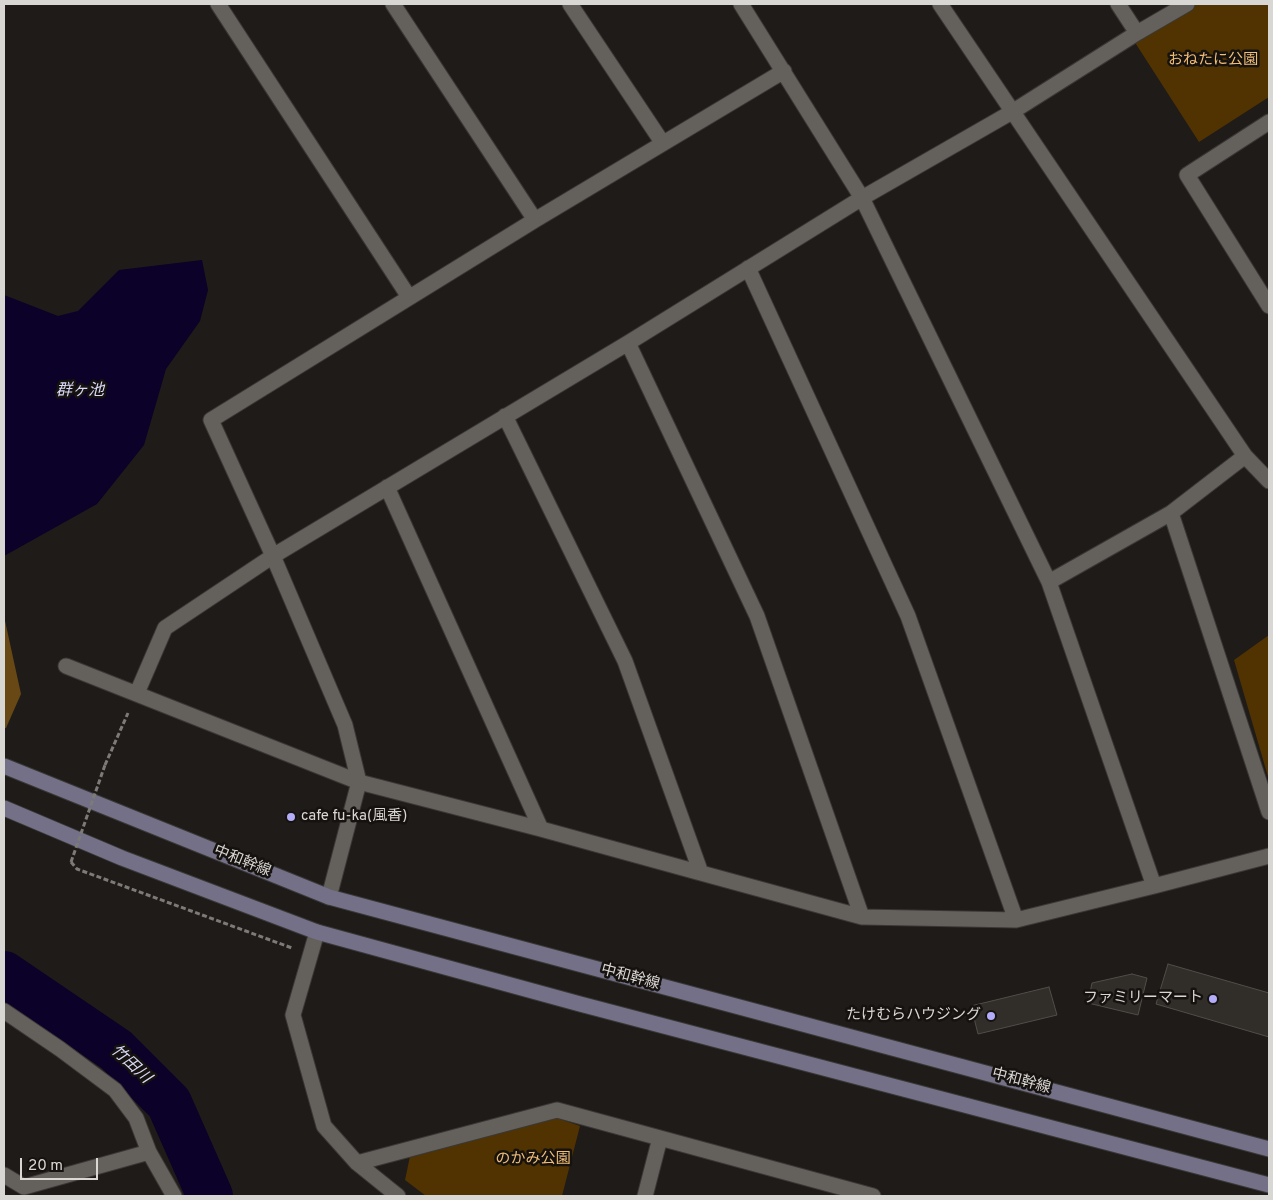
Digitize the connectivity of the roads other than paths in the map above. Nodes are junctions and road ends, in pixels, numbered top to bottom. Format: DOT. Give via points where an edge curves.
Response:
graph roads {
  1 [pos="218,4"];
  2 [pos="393,4"];
  3 [pos="570,4"];
  4 [pos="741,4"];
  5 [pos="940,4"];
  6 [pos="1118,4"];
  7 [pos="1187,4"];
  8 [pos="1136,33"];
  9 [pos="784,71"];
  10 [pos="1012,112"];
  11 [pos="1269,122"];
  12 [pos="662,142"];
  13 [pos="862,198"];
  14 [pos="535,220"];
  15 [pos="748,268"];
  16 [pos="409,297"];
  17 [pos="1269,306"];
  18 [pos="628,343"];
  19 [pos="505,416"];
  20 [pos="1245,456"];
  21 [pos="1269,481"];
  22 [pos="387,487"];
  23 [pos="1171,513"];
  24 [pos="273,556"];
  25 [pos="1049,582"];
  26 [pos="66,666"];
  27 [pos="137,693"];
  28 [pos="4,766"];
  29 [pos="359,782"];
  30 [pos="4,808"];
  31 [pos="1269,812"];
  32 [pos="541,829"];
  33 [pos="1269,856"];
  34 [pos="701,873"];
  35 [pos="1154,886"];
  36 [pos="329,898"];
  37 [pos="862,918"];
  38 [pos="1016,920"];
  39 [pos="317,932"];
  40 [pos="4,1011"];
  41 [pos="660,1138"];
  42 [pos="1269,1149"];
  43 [pos="149,1152"];
  44 [pos="356,1163"];
  45 [pos="4,1175"];
  46 [pos="1269,1185"];
  47 [pos="174,1196"];
  48 [pos="398,1196"];
  49 [pos="645,1196"];
  50 [pos="873,1196"];
  1 -- 16 [label="street"];
  2 -- 14 [label="street"];
  3 -- 12 [label="street"];
  4 -- 9 [label="street"];
  5 -- 10 [label="street"];
  6 -- 8 [label="street"];
  7 -- 8 [label="street"];
  8 -- 10 [label="street"];
  9 -- 12 [label="street"];
  9 -- 13 [label="street"];
  10 -- 13 [label="street"];
  10 -- 20 [label="street"];
  11 -- 17 [label="street" via="1187,174"];
  12 -- 14 [label="street"];
  13 -- 15 [label="street"];
  13 -- 25 [label="street"];
  14 -- 16 [label="street"];
  15 -- 18 [label="street"];
  15 -- 38 [label="street" via="908,616"];
  16 -- 24 [label="street" via="211,420"];
  18 -- 19 [label="street"];
  18 -- 37 [label="street" via="757,616"];
  19 -- 22 [label="street"];
  19 -- 34 [label="street" via="625,661"];
  20 -- 21 [label="street"];
  20 -- 23 [label="street"];
  22 -- 24 [label="street"];
  22 -- 32 [label="street"];
  23 -- 25 [label="street"];
  23 -- 31 [label="street"];
  24 -- 27 [label="street" via="164,628"];
  24 -- 29 [label="street" via="345,725"];
  25 -- 35 [label="street"];
  26 -- 27 [label="street"];
  27 -- 29 [label="street"];
  28 -- 36 [label="main road, 中和幹線"];
  29 -- 32 [label="street"];
  29 -- 36 [label="street"];
  30 -- 39 [label="main road" via="122,858"];
  32 -- 34 [label="street"];
  33 -- 35 [label="street"];
  34 -- 37 [label="street"];
  35 -- 38 [label="street"];
  36 -- 42 [label="main road, 中和幹線"];
  37 -- 38 [label="street"];
  39 -- 44 [label="street" via="293,1015 324,1126"];
  39 -- 46 [label="main road"];
  40 -- 43 [label="street" via="115,1090 136,1118"];
  41 -- 44 [label="street" via="557,1110"];
  41 -- 49 [label="street"];
  41 -- 50 [label="street"];
  43 -- 45 [label="street" via="24,1187"];
  43 -- 47 [label="street"];
  44 -- 48 [label="street"];
}
